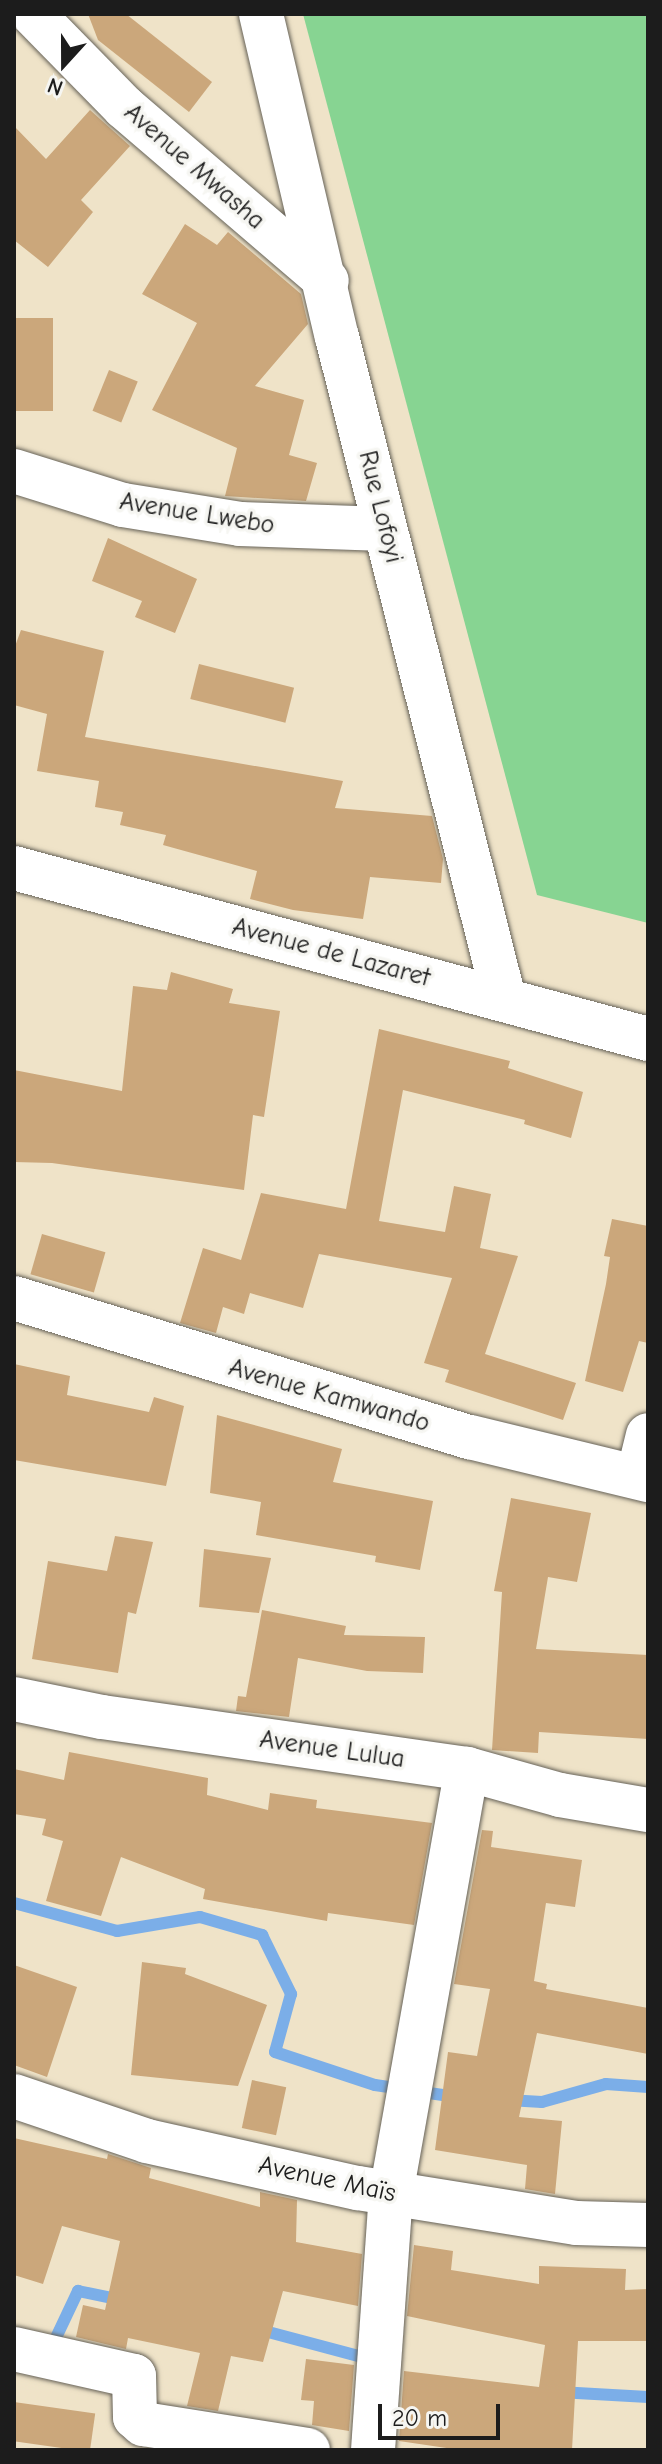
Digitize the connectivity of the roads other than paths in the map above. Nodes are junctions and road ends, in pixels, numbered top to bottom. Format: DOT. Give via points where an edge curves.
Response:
graph roads {
  1 [pos="33,14"];
  2 [pos="261,14"];
  3 [pos="327,281"];
  4 [pos="14,471"];
  5 [pos="385,529"];
  6 [pos="14,868"];
  7 [pos="504,999"];
  8 [pos="648,1039"];
  9 [pos="14,1298"];
  10 [pos="648,1435"];
  11 [pos="643,1478"];
  12 [pos="14,1699"];
  13 [pos="467,1769"];
  14 [pos="648,1810"];
  15 [pos="14,2096"];
  16 [pos="391,2194"];
  17 [pos="648,2225"];
  18 [pos="14,2349"];
  19 [pos="168,2440"];
  20 [pos="308,2450"];
  21 [pos="373,2450"];
  1 -- 3 [label="street, Avenue Mwasha" via="124,107"];
  2 -- 3 [label="street, Rue Lofoyi"];
  3 -- 5 [label="street, Rue Lofoyi"];
  4 -- 5 [label="street, Avenue Lwebo" via="123,505 240,524"];
  5 -- 7 [label="street, Rue Lofoyi"];
  6 -- 7 [label="street, Avenue de Lazaret"];
  7 -- 8 [label="street, Avenue de Lazaret"];
  9 -- 11 [label="street, Avenue Kamwando" via="455,1433"];
  10 -- 11 [label="street"];
  12 -- 13 [label="street, Avenue Lulua" via="102,1717"];
  13 -- 14 [label="street, Avenue Lulua" via="560,1795"];
  13 -- 16 [label="street"];
  15 -- 16 [label="street, Avenue Maïs" via="147,2141"];
  16 -- 17 [label="street, Avenue Maïs" via="576,2223"];
  16 -- 21 [label="street"];
  18 -- 19 [label="street" via="134,2376 138,2421"];
  19 -- 20 [label="street"];
}
